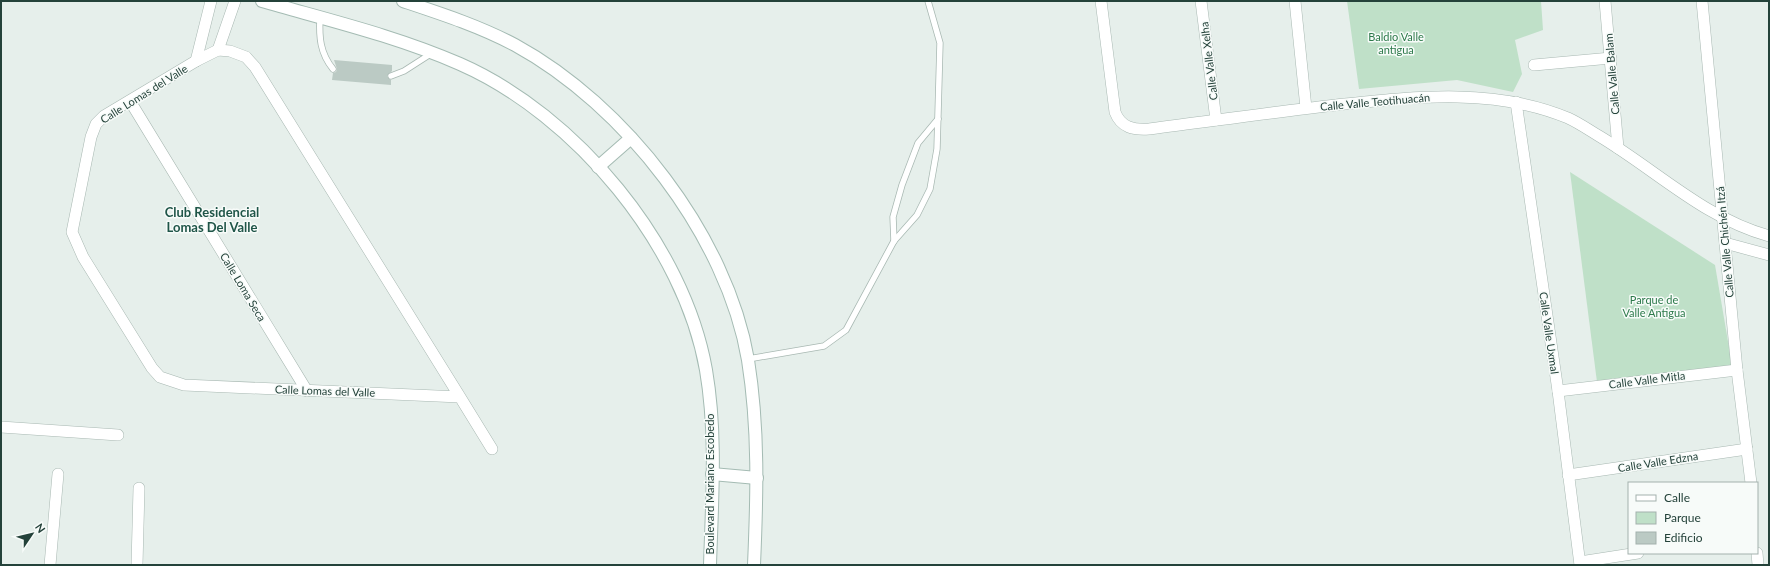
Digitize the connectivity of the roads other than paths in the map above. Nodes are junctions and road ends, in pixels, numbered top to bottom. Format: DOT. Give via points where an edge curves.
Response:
graph roads {
  1 [pos="211,1"];
  2 [pos="235,1"];
  3 [pos="262,1"];
  4 [pos="403,1"];
  5 [pos="928,1"];
  6 [pos="1101,1"];
  7 [pos="1202,1"];
  8 [pos="1295,1"];
  9 [pos="1605,1"];
  10 [pos="1702,1"];
  11 [pos="320,18"];
  12 [pos="218,50"];
  13 [pos="432,53"];
  14 [pos="1611,58"];
  15 [pos="196,62"];
  16 [pos="1534,65"];
  17 [pos="333,69"];
  18 [pos="391,76"];
  19 [pos="130,101"];
  20 [pos="1516,102"];
  21 [pos="1306,108"];
  22 [pos="938,119"];
  23 [pos="1216,120"];
  24 [pos="631,138"];
  25 [pos="1618,148"];
  26 [pos="598,167"];
  27 [pos="1724,220"];
  28 [pos="1769,236"];
  29 [pos="894,241"];
  30 [pos="1725,243"];
  31 [pos="1769,255"];
  32 [pos="747,359"];
  33 [pos="1737,370"];
  34 [pos="307,391"];
  35 [pos="1558,391"];
  36 [pos="460,397"];
  37 [pos="1,427"];
  38 [pos="118,435"];
  39 [pos="492,449"];
  40 [pos="1747,449"];
  41 [pos="58,474"];
  42 [pos="712,474"];
  43 [pos="1568,476"];
  44 [pos="757,478"];
  45 [pos="1751,482"];
  46 [pos="139,488"];
  47 [pos="1632,554"];
  48 [pos="1757,554"];
  49 [pos="1580,563"];
  50 [pos="50,565"];
  51 [pos="137,565"];
  52 [pos="710,565"];
  53 [pos="754,565"];
  54 [pos="1758,565"];
  1 -- 15 [label="street, Calle Lomas del Valle"];
  2 -- 12 [label="street"];
  3 -- 11 [label="street, Boulevard Mariano Escobedo"];
  4 -- 24 [label="street" via="478,26 517,46 561,75 601,108"];
  5 -- 22 [label="lane" via="940,43"];
  6 -- 23 [label="street, Calle Valle Teotihuacán" via="1113,101 1118,118 1123,124 1138,130"];
  7 -- 23 [label="street, Calle Valle Xelha"];
  8 -- 21 [label="street"];
  9 -- 14 [label="street, Calle Valle Balam"];
  10 -- 27 [label="street, Calle Valle Chichén Itzá"];
  11 -- 13 [label="street, Boulevard Mariano Escobedo" via="388,37"];
  11 -- 17 [label="lane" via="321,46 326,60"];
  12 -- 15 [label="street, Calle Lomas del Valle"];
  12 -- 36 [label="street" via="246,57 255,67"];
  13 -- 18 [label="lane"];
  13 -- 26 [label="street, Boulevard Mariano Escobedo" via="474,71 537,110 569,137"];
  14 -- 16 [label="street"];
  14 -- 25 [label="street, Calle Valle Balam"];
  15 -- 19 [label="street, Calle Lomas del Valle"];
  19 -- 34 [label="street, Calle Loma Seca"];
  19 -- 34 [label="street, Calle Lomas del Valle" via="104,116 96,124 91,137 72,232 88,266 160,377 184,385"];
  20 -- 21 [label="street, Calle Valle Teotihuacán" via="1430,96"];
  20 -- 25 [label="street, Calle Valle Teotihuacán" via="1569,119"];
  20 -- 35 [label="street, Calle Valle Uxmal"];
  21 -- 23 [label="street, Calle Valle Teotihuacán"];
  22 -- 29 [label="lane" via="918,143 902,185 893,217"];
  22 -- 29 [label="lane" via="937,149 930,189 917,215"];
  24 -- 26 [label="street"];
  24 -- 32 [label="street" via="686,208 715,259 734,308"];
  25 -- 27 [label="street, Calle Valle Teotihuacán" via="1676,190"];
  26 -- 42 [label="street, Boulevard Mariano Escobedo" via="654,236 677,279 693,321 706,369 712,424"];
  27 -- 28 [label="street, Calle Valle Teotihuacán"];
  27 -- 30 [label="street, Calle Valle Chichén Itzá"];
  29 -- 32 [label="lane" via="846,330 824,346"];
  30 -- 31 [label="street"];
  30 -- 33 [label="street, Calle Valle Chichén Itzá"];
  32 -- 44 [label="street" via="756,425"];
  33 -- 35 [label="street, Calle Valle Mitla"];
  33 -- 40 [label="street, Calle Valle Chichén Itzá"];
  34 -- 36 [label="street, Calle Lomas del Valle"];
  35 -- 43 [label="street, Calle Valle Uxmal"];
  36 -- 39 [label="street"];
  37 -- 38 [label="street"];
  40 -- 43 [label="street, Calle Valle Edzna"];
  40 -- 45 [label="street, Calle Valle Chichén Itzá"];
  41 -- 50 [label="street"];
  42 -- 44 [label="street"];
  42 -- 52 [label="street, Boulevard Mariano Escobedo"];
  43 -- 49 [label="street, Calle Valle Uxmal"];
  44 -- 53 [label="street"];
  46 -- 51 [label="street"];
  47 -- 49 [label="street"];
  48 -- 54 [label="street"];
}
